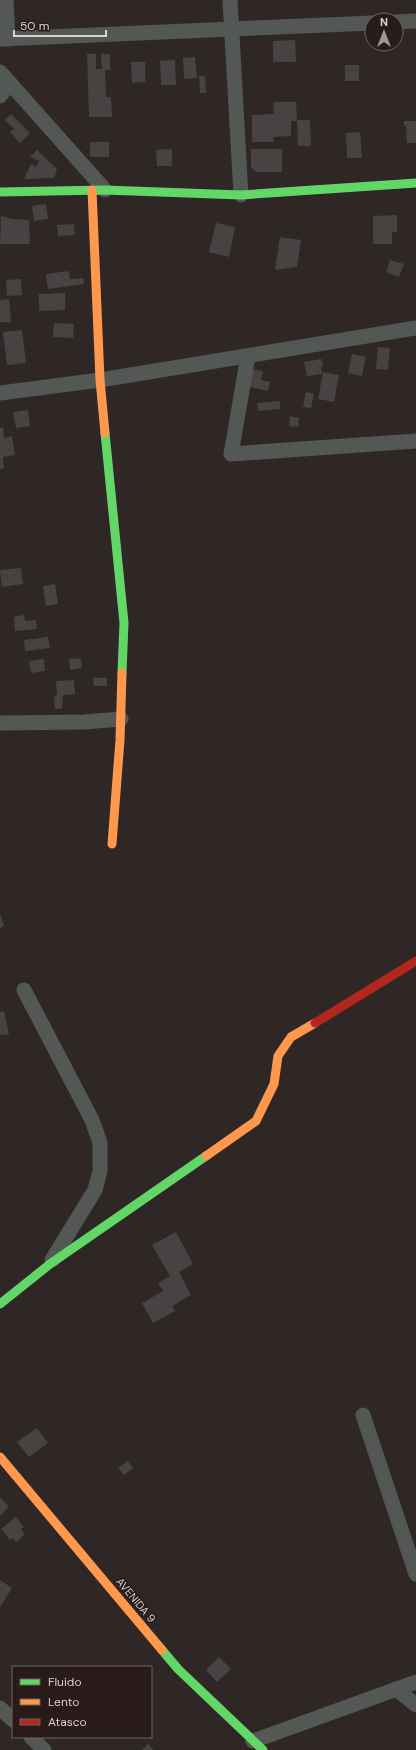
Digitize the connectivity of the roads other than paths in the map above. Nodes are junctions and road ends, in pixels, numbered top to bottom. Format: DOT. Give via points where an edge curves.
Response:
graph roads {
  1 [pos="6,0"];
  2 [pos="230,0"];
  3 [pos="416,21"];
  4 [pos="404,22"];
  5 [pos="364,23"];
  6 [pos="231,29"];
  7 [pos="4,39"];
  8 [pos="5,77"];
  9 [pos="0,96"];
  10 [pos="416,183"];
  11 [pos="99,190"];
  12 [pos="0,192"];
  13 [pos="241,195"];
  14 [pos="416,328"];
  15 [pos="248,356"];
  16 [pos="100,380"];
  17 [pos="0,393"];
  18 [pos="416,441"];
  19 [pos="120,719"];
  20 [pos="0,723"];
  21 [pos="112,844"];
  22 [pos="416,961"];
  23 [pos="24,990"];
  24 [pos="50,1264"];
  25 [pos="0,1304"];
  26 [pos="363,1415"];
  27 [pos="0,1457"];
  28 [pos="416,1574"];
  29 [pos="416,1682"];
  30 [pos="396,1689"];
  31 [pos="416,1705"];
  32 [pos="32,1738"];
  33 [pos="258,1746"];
  34 [pos="44,1750"];
  1 -- 7 [label="street"];
  2 -- 6 [label="street"];
  3 -- 4 [label="street"];
  5 -- 6 [label="street"];
  6 -- 7 [label="street"];
  6 -- 13 [label="street"];
  8 -- 9 [label="street"];
  8 -- 11 [label="street"];
  10 -- 13 [label="street"];
  11 -- 12 [label="street"];
  11 -- 13 [label="street"];
  11 -- 16 [label="street"];
  14 -- 15 [label="street"];
  15 -- 16 [label="street"];
  15 -- 18 [label="street" via="231,454"];
  16 -- 17 [label="street"];
  16 -- 19 [label="street" via="124,623"];
  19 -- 20 [label="street"];
  19 -- 21 [label="street"];
  22 -- 24 [label="street" via="291,1038 278,1056 274,1084 256,1121"];
  23 -- 24 [label="street" via="92,1120 100,1144 100,1171 94,1190"];
  24 -- 25 [label="street"];
  26 -- 28 [label="street"];
  27 -- 33 [label="street, AVENIDA 9" via="178,1669"];
  29 -- 30 [label="street"];
  30 -- 31 [label="street"];
  30 -- 33 [label="street"];
  32 -- 34 [label="street"];
}
